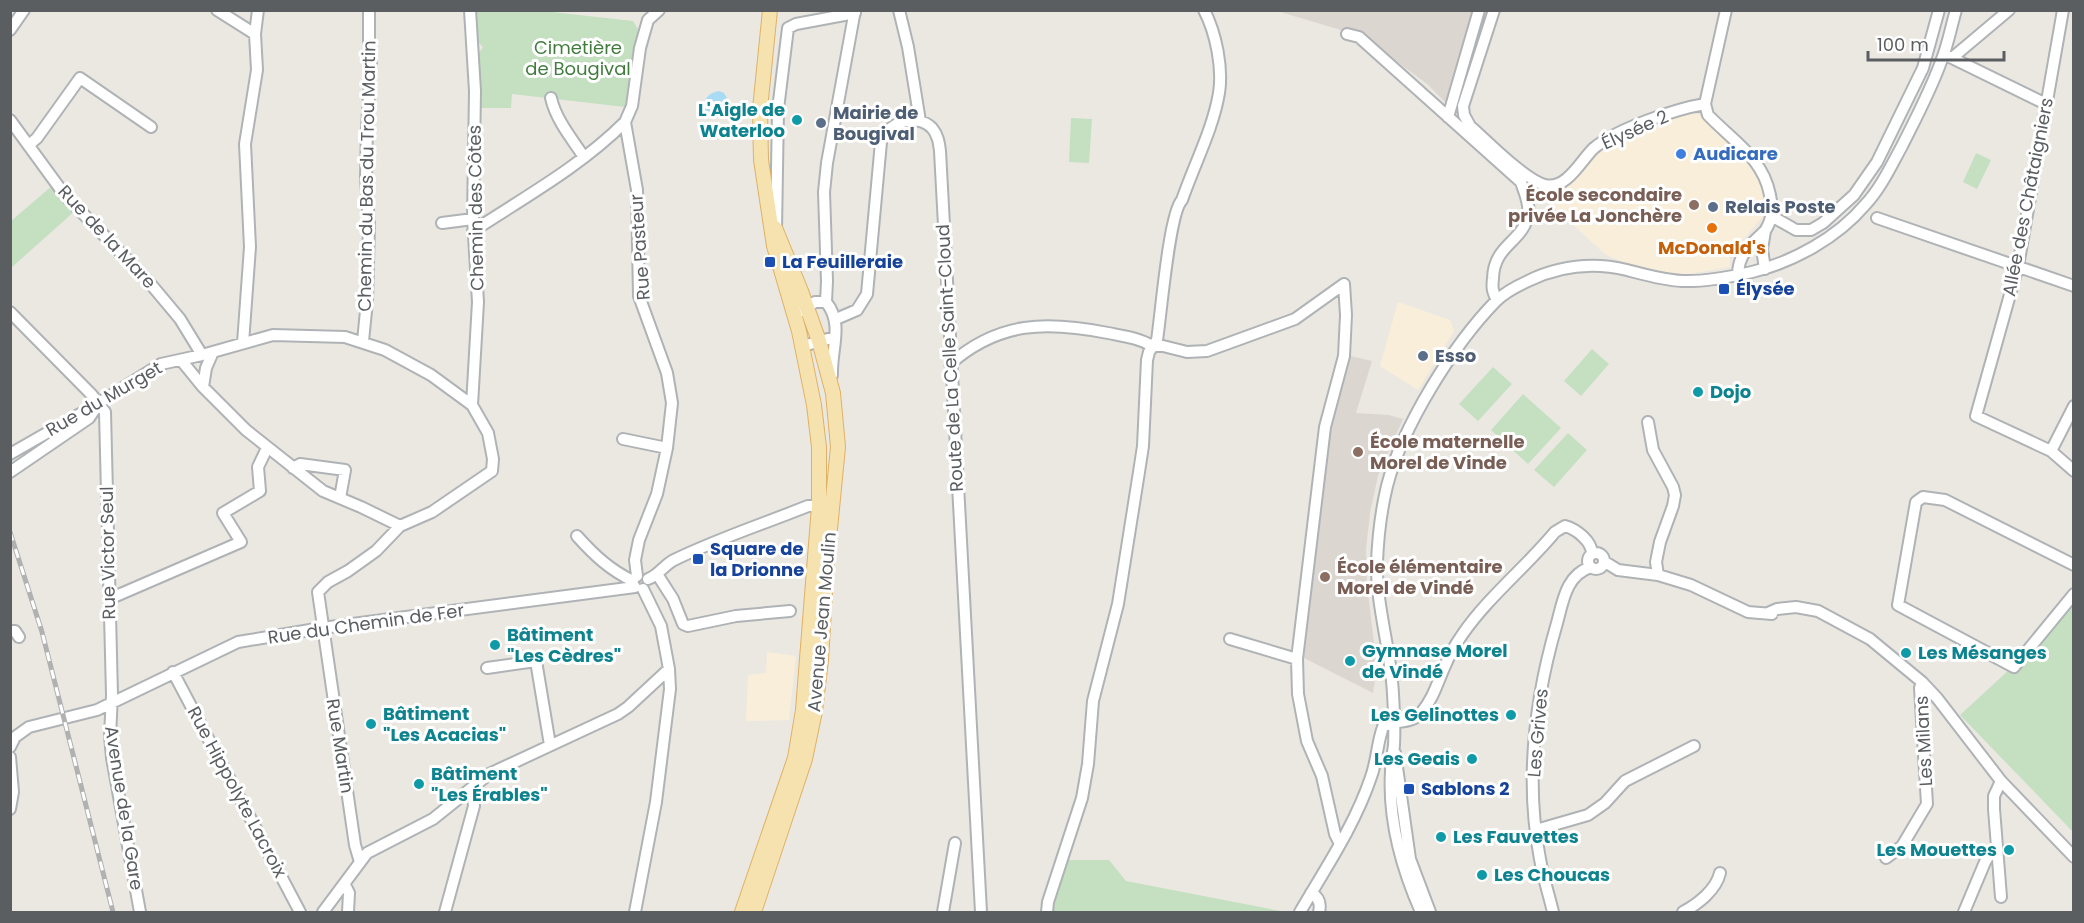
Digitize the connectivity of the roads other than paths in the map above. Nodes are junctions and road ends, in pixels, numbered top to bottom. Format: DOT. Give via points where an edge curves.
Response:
graph roads {
  1 [pos="24,10"];
  2 [pos="217,10"];
  3 [pos="258,10"];
  4 [pos="369,10"];
  5 [pos="470,10"];
  6 [pos="659,10"];
  7 [pos="770,10"];
  8 [pos="899,10"];
  9 [pos="1204,10"];
  10 [pos="1479,10"];
  11 [pos="1494,10"];
  12 [pos="1726,10"];
  13 [pos="1939,10"];
  14 [pos="1956,10"];
  15 [pos="2009,10"];
  16 [pos="2063,10"];
  17 [pos="855,12"];
  18 [pos="645,15"];
  19 [pos="10,30"];
  20 [pos="255,34"];
  21 [pos="1347,34"];
  22 [pos="1948,57"];
  23 [pos="551,98"];
  24 [pos="1705,104"];
  25 [pos="2046,104"];
  26 [pos="1448,117"];
  27 [pos="10,120"];
  28 [pos="920,121"];
  29 [pos="625,122"];
  30 [pos="151,126"];
  31 [pos="29,145"];
  32 [pos="760,149"];
  33 [pos="584,157"];
  34 [pos="778,164"];
  35 [pos="770,215"];
  36 [pos="1773,217"];
  37 [pos="1877,218"];
  38 [pos="473,219"];
  39 [pos="442,223"];
  40 [pos="776,230"];
  41 [pos="473,231"];
  42 [pos="1766,231"];
  43 [pos="2018,266"];
  44 [pos="1765,269"];
  45 [pos="1738,275"];
  46 [pos="2073,286"];
  47 [pos="1497,300"];
  48 [pos="816,304"];
  49 [pos="10,312"];
  50 [pos="795,315"];
  51 [pos="836,319"];
  52 [pos="835,337"];
  53 [pos="363,341"];
  54 [pos="819,341"];
  55 [pos="243,343"];
  56 [pos="803,346"];
  57 [pos="1152,346"];
  58 [pos="208,353"];
  59 [pos="181,360"];
  60 [pos="950,364"];
  61 [pos="203,387"];
  62 [pos="832,393"];
  63 [pos="99,404"];
  64 [pos="472,405"];
  65 [pos="2073,406"];
  66 [pos="1648,422"];
  67 [pos="623,440"];
  68 [pos="267,448"];
  69 [pos="666,448"];
  70 [pos="2051,451"];
  71 [pos="10,454"];
  72 [pos="293,468"];
  73 [pos="2073,471"];
  74 [pos="10,472"];
  75 [pos="340,498"];
  76 [pos="819,506"];
  77 [pos="400,526"];
  78 [pos="577,536"];
  79 [pos="1592,554"];
  80 [pos="1605,562"];
  81 [pos="2073,565"];
  82 [pos="1591,567"];
  83 [pos="1658,575"];
  84 [pos="642,581"];
  85 [pos="2073,594"];
  86 [pos="109,599"];
  87 [pos="790,611"];
  88 [pos="322,628"];
  89 [pos="1230,639"];
  90 [pos="1297,659"];
  91 [pos="486,668"];
  92 [pos="669,669"];
  93 [pos="173,672"];
  94 [pos="1922,682"];
  95 [pos="111,704"];
  96 [pos="1394,724"];
  97 [pos="550,746"];
  98 [pos="1694,746"];
  99 [pos="10,747"];
  100 [pos="1394,747"];
  101 [pos="10,757"];
  102 [pos="2001,781"];
  103 [pos="472,789"];
  104 [pos="10,809"];
  105 [pos="1536,830"];
  106 [pos="955,843"];
  107 [pos="1340,844"];
  108 [pos="1997,850"];
  109 [pos="2073,857"];
  110 [pos="1886,858"];
  111 [pos="360,862"];
  112 [pos="1720,873"];
  113 [pos="345,885"];
  114 [pos="1311,893"];
  115 [pos="2001,897"];
  116 [pos="140,912"];
  117 [pos="300,912"];
  118 [pos="323,912"];
  119 [pos="348,912"];
  120 [pos="446,912"];
  121 [pos="635,912"];
  122 [pos="742,912"];
  123 [pos="754,912"];
  124 [pos="943,912"];
  125 [pos="981,912"];
  126 [pos="1047,912"];
  127 [pos="1300,912"];
  128 [pos="1320,912"];
  129 [pos="1421,912"];
  130 [pos="1430,912"];
  131 [pos="1554,912"];
  132 [pos="1683,912"];
  133 [pos="1964,912"];
  1 -- 19 [label="street"];
  2 -- 20 [label="street"];
  3 -- 20 [label="street"];
  4 -- 53 [label="street, Chemin du Bas du Trou Martin" via="369,225"];
  5 -- 38 [label="street, Chemin des Côtes" via="476,91"];
  6 -- 18 [label="street"];
  7 -- 32 [label="main road"];
  8 -- 28 [label="street"];
  9 -- 57 [label="street" via="1216,49 1219,92 1178,204 1157,340"];
  10 -- 26 [label="street"];
  11 -- 24 [label="street, Élysée 2" via="1463,106 1464,115 1470,126 1543,185 1566,180 1594,148 1616,134"];
  12 -- 24 [label="street"];
  13 -- 36 [label="street" via="1923,68 1877,162 1854,195 1811,231 1796,230"];
  14 -- 22 [label="street"];
  15 -- 22 [label="street"];
  16 -- 25 [label="street, Allée des Châtaigniers"];
  17 -- 34 [label="street" via="788,28 778,109"];
  17 -- 48 [label="street" via="825,182 827,282"];
  18 -- 29 [label="street, Rue Pasteur" via="632,106"];
  20 -- 55 [label="street" via="257,70 245,144 250,247"];
  21 -- 26 [label="street" via="1359,37"];
  22 -- 25 [label="street"];
  22 -- 44 [label="street" via="1886,176 1867,204 1818,244"];
  23 -- 33 [label="street" via="553,108"];
  24 -- 36 [label="street" via="1708,115 1760,166 1767,181"];
  25 -- 43 [label="street, Allée des Châtaigniers"];
  26 -- 47 [label="street" via="1521,182 1526,197 1525,225 1497,256 1493,270 1492,291"];
  27 -- 31 [label="street, Rue de la Mare"];
  28 -- 51 [label="street" via="900,123 884,134 867,294 857,310"];
  28 -- 60 [label="street, Route de La Celle Saint-Cloud" via="934,130 940,151"];
  29 -- 33 [label="street"];
  29 -- 69 [label="street, Rue Pasteur" via="637,190 639,296 667,373 672,403"];
  30 -- 31 [label="street" via="80,78"];
  31 -- 58 [label="street, Rue de la Mare" via="64,194 149,282"];
  32 -- 34 [label="street"];
  32 -- 35 [label="main road"];
  33 -- 41 [label="street"];
  34 -- 40 [label="street"];
  35 -- 40 [label="main road, Avenue Jean Moulin"];
  35 -- 50 [label="main road, Avenue Jean Moulin" via="774,246"];
  36 -- 42 [label="street"];
  37 -- 43 [label="street"];
  38 -- 39 [label="street"];
  38 -- 41 [label="street, Chemin des Côtes"];
  40 -- 48 [label="main road, Avenue Jean Moulin" via="801,291"];
  41 -- 64 [label="street, Chemin des Côtes" via="478,302"];
  42 -- 44 [label="street" via="1762,249"];
  42 -- 45 [label="street" via="1742,255"];
  43 -- 46 [label="street"];
  43 -- 70 [label="street, Allée des Châtaigniers" via="1976,416"];
  44 -- 45 [label="street"];
  45 -- 47 [label="street" via="1684,281 1580,266 1543,274"];
  47 -- 96 [label="street" via="1459,345 1428,394 1387,487 1378,549 1378,583 1393,684"];
  48 -- 50 [label="street"];
  48 -- 51 [label="street" via="832,309"];
  48 -- 54 [label="main road, Avenue Jean Moulin" via="813,326"];
  49 -- 63 [label="street"];
  50 -- 56 [label="main road, Avenue Jean Moulin"];
  51 -- 52 [label="street"];
  52 -- 54 [label="street"];
  52 -- 62 [label="street"];
  53 -- 55 [label="street, Rue du Murget" via="273,335"];
  53 -- 64 [label="street, Rue du Murget" via="431,375"];
  54 -- 56 [label="street"];
  54 -- 62 [label="main road, Avenue Jean Moulin"];
  55 -- 58 [label="street, Rue du Murget"];
  56 -- 76 [label="main road, Avenue Jean Moulin" via="819,447"];
  57 -- 60 [label="street" via="1104,332 1044,325 1024,327 986,340"];
  57 -- 90 [label="street" via="1207,351 1295,319 1344,284 1344,356 1325,427"];
  57 -- 126 [label="street" via="1147,360 1143,446 1118,604 1093,701 1083,798"];
  58 -- 59 [label="street, Rue du Murget"];
  58 -- 61 [label="street"];
  59 -- 61 [label="street"];
  59 -- 63 [label="street, Rue du Murget" via="160,364"];
  60 -- 125 [label="street, Route de La Celle Saint-Cloud"];
  61 -- 68 [label="street"];
  62 -- 123 [label="main road, Avenue Jean Moulin" via="838,447 815,711 805,759"];
  63 -- 71 [label="street, Rue du Murget"];
  63 -- 74 [label="street" via="89,418"];
  63 -- 86 [label="street, Rue Victor Seul" via="105,412"];
  64 -- 77 [label="street" via="488,433 492,471 432,512"];
  65 -- 70 [label="street"];
  66 -- 83 [label="street" via="1653,450 1675,495 1660,542"];
  67 -- 69 [label="street"];
  68 -- 72 [label="street"];
  68 -- 86 [label="street" via="258,467 260,491 223,513 241,542"];
  69 -- 84 [label="street, Rue Pasteur" via="657,494 635,560"];
  70 -- 73 [label="street"];
  72 -- 75 [label="street" via="323,492"];
  72 -- 75 [label="street" via="300,465 345,470"];
  75 -- 77 [label="street"];
  76 -- 84 [label="street" via="808,506 698,550"];
  76 -- 122 [label="main road, Avenue Jean Moulin" via="803,710 795,758"];
  77 -- 88 [label="street, Rue Martin" via="376,551 318,592"];
  78 -- 84 [label="street" via="597,559 620,575"];
  79 -- 80 [label="street" via="1601,554"];
  79 -- 82 [label="street" via="1588,561"];
  79 -- 96 [label="street" via="1590,544 1572,528 1565,526 1555,532 1464,633 1420,714"];
  80 -- 82 [label="street" via="1599,569"];
  80 -- 83 [label="street" via="1618,570"];
  81 -- 85 [label="street" via="1945,500 1923,497 1916,502 1898,605 2014,667"];
  82 -- 105 [label="street, Les Grives" via="1571,581 1547,657 1538,706 1533,772"];
  83 -- 94 [label="street" via="1706,591 1748,612 1768,613 1796,607 1818,611 1870,639"];
  84 -- 87 [label="street" via="673,599 683,624 688,626"];
  84 -- 88 [label="street, Rue du Chemin de Fer"];
  84 -- 92 [label="street" via="661,626"];
  86 -- 95 [label="street, Rue Victor Seul"];
  88 -- 93 [label="street, Rue du Chemin de Fer" via="238,642"];
  88 -- 111 [label="street, Rue Martin"];
  89 -- 90 [label="street"];
  90 -- 107 [label="street" via="1298,694 1307,741 1322,776"];
  91 -- 97 [label="street" via="536,661"];
  92 -- 97 [label="street" via="618,714"];
  92 -- 121 [label="street" via="663,757"];
  93 -- 95 [label="street, Rue du Chemin de Fer"];
  93 -- 117 [label="street, Rue Hippolyte Lacroix"];
  94 -- 102 [label="street"];
  94 -- 110 [label="street, Les Milans" via="1927,804 1902,846"];
  95 -- 99 [label="street, Rue du Chemin de Fer" via="29,728 15,737"];
  95 -- 116 [label="street, Avenue de la Gare" via="112,758"];
  96 -- 100 [label="street"];
  96 -- 107 [label="street" via="1385,725 1382,730 1372,776"];
  97 -- 103 [label="street" via="489,774"];
  98 -- 105 [label="street" via="1625,780 1588,815"];
  100 -- 129 [label="street" via="1390,771 1401,861"];
  100 -- 130 [label="street" via="1410,859"];
  101 -- 104 [label="street"];
  102 -- 108 [label="street" via="1994,796"];
  102 -- 109 [label="street"];
  103 -- 111 [label="street" via="433,819 367,853"];
  103 -- 120 [label="street" via="474,806"];
  105 -- 131 [label="street, Les Grives"];
  106 -- 124 [label="street"];
  107 -- 114 [label="street"];
  108 -- 115 [label="street"];
  108 -- 133 [label="street" via="1985,862"];
  111 -- 113 [label="street"];
  112 -- 132 [label="street" via="1708,894"];
  113 -- 118 [label="street"];
  113 -- 119 [label="street" via="349,893"];
  114 -- 127 [label="street"];
  114 -- 128 [label="street" via="1320,903"];
}
